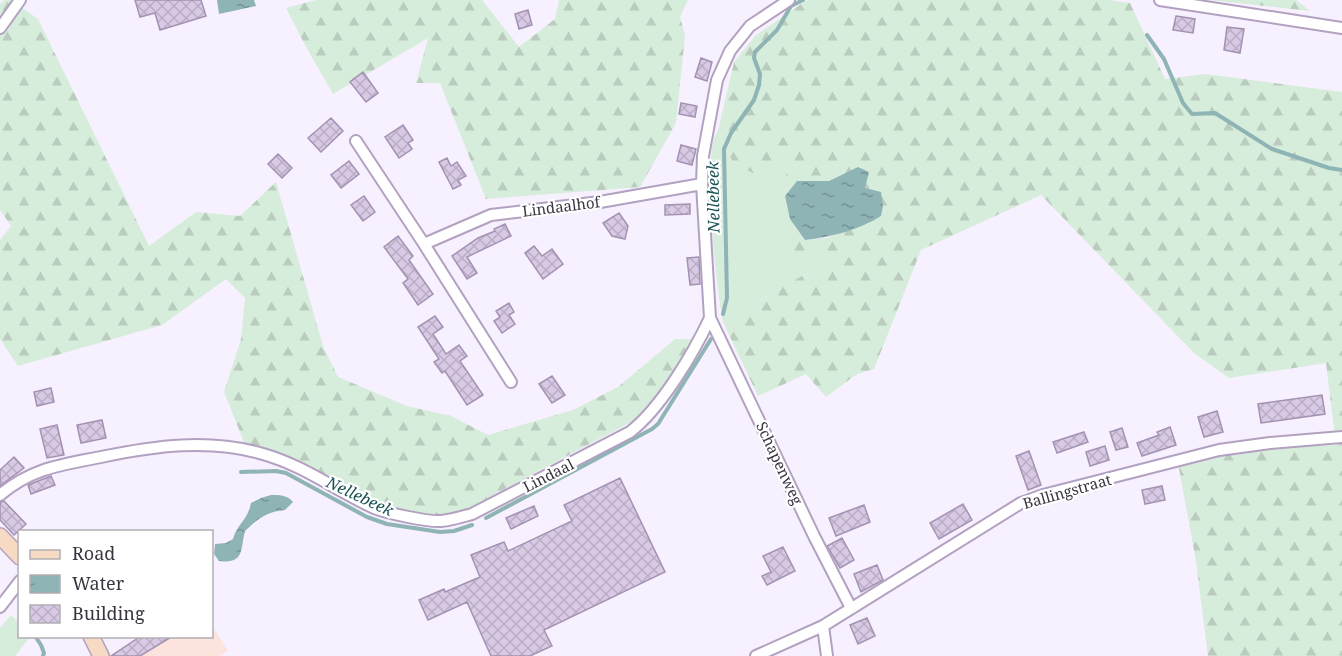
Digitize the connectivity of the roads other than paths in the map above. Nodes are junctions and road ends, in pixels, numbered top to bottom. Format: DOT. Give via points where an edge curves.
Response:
graph roads {
  1 [pos="20,0"];
  2 [pos="789,0"];
  3 [pos="1160,0"];
  4 [pos="0,28"];
  5 [pos="1342,28"];
  6 [pos="356,141"];
  7 [pos="702,184"];
  8 [pos="424,244"];
  9 [pos="710,318"];
  10 [pos="511,382"];
  11 [pos="1342,437"];
  12 [pos="0,495"];
  13 [pos="0,536"];
  14 [pos="18,556"];
  15 [pos="18,583"];
  16 [pos="0,607"];
  17 [pos="851,608"];
  18 [pos="823,626"];
  19 [pos="92,638"];
  20 [pos="101,656"];
  21 [pos="756,656"];
  22 [pos="828,656"];
  1 -- 4 [label="street"];
  2 -- 7 [label="street" via="750,26 730,51 717,80 703,156"];
  3 -- 5 [label="street"];
  6 -- 8 [label="street"];
  7 -- 8 [label="street, Lindaalhof" via="491,215"];
  7 -- 9 [label="street"];
  8 -- 10 [label="street"];
  9 -- 12 [label="street, Lindaal" via="645,420 619,438 472,514 455,519 438,521 376,508 301,467 221,446 143,448 42,469"];
  9 -- 17 [label="street, Schapenweg"];
  11 -- 17 [label="street, Ballingstraat" via="1219,450 1043,495 1021,503"];
  13 -- 14 [label="street"];
  15 -- 16 [label="street"];
  17 -- 18 [label="street, Ballingstraat"];
  18 -- 21 [label="street, Ballingstraat"];
  18 -- 22 [label="street"];
  19 -- 20 [label="street"];
}
